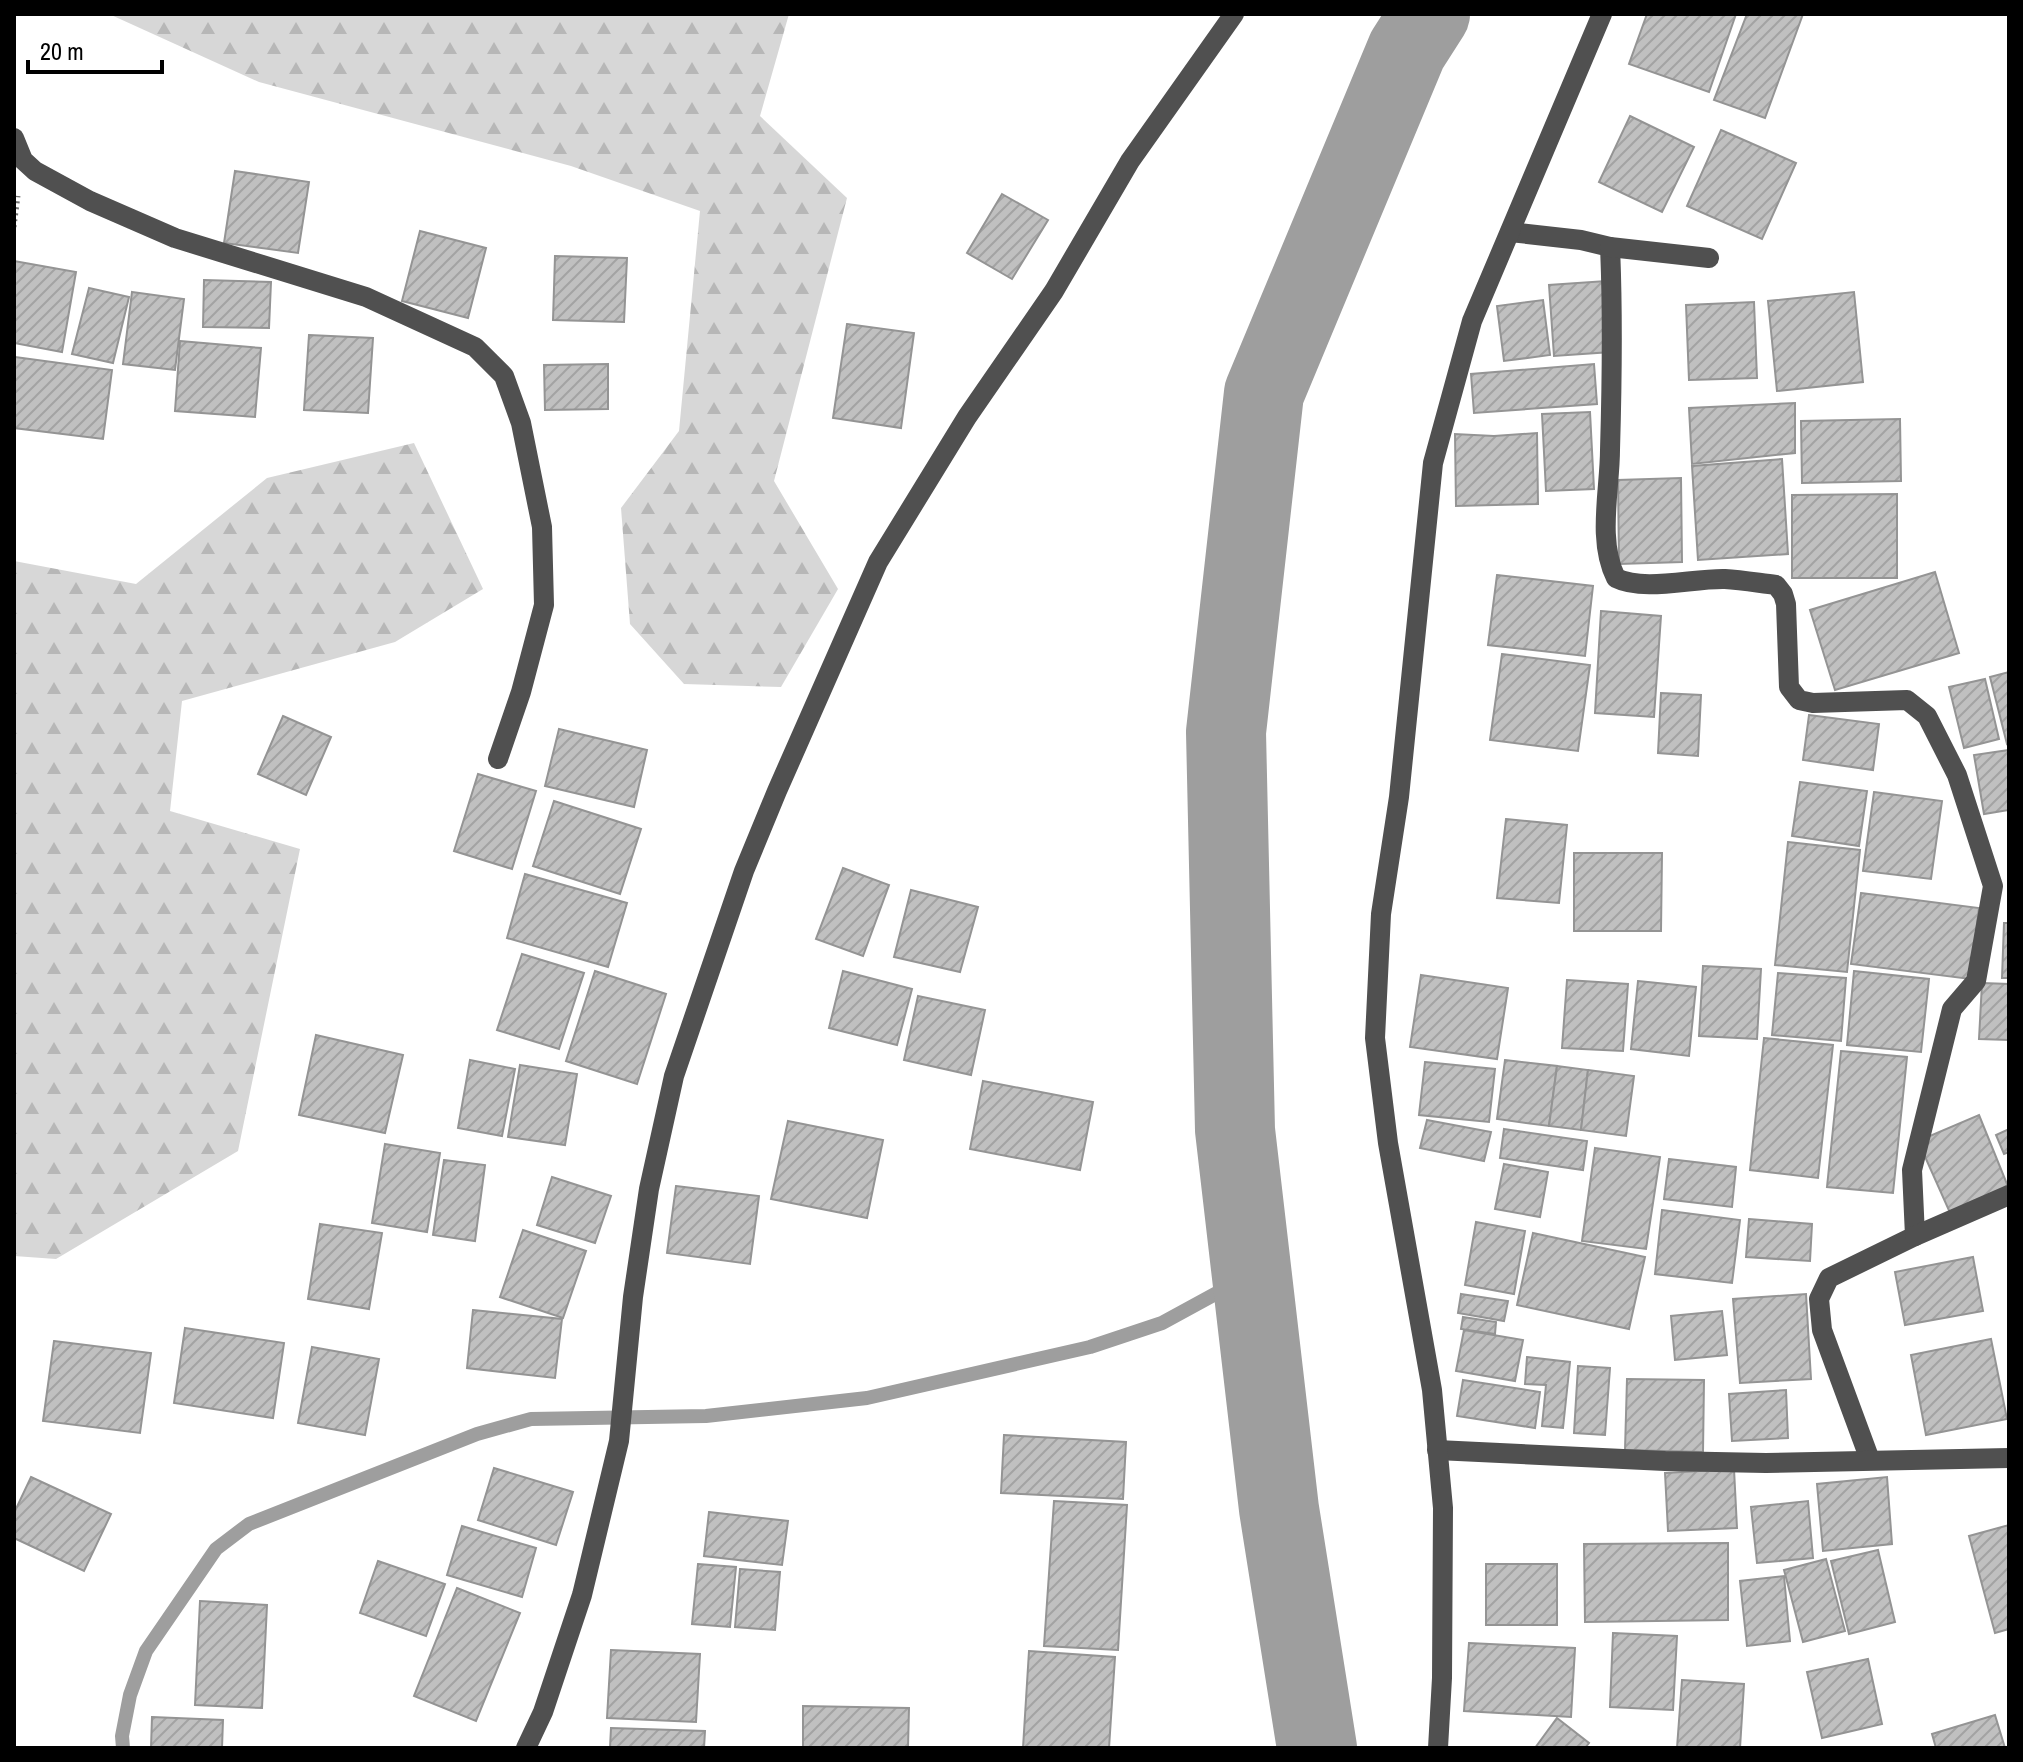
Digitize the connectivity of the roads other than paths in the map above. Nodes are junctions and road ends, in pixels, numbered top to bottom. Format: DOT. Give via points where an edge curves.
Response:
graph roads {
  1 [pos="1234,14"];
  2 [pos="1602,14"];
  3 [pos="14,138"];
  4 [pos="1510,232"];
  5 [pos="1610,247"];
  6 [pos="1709,258"];
  7 [pos="498,759"];
  8 [pos="2009,1195"];
  9 [pos="1915,1236"];
  10 [pos="1437,1450"];
  11 [pos="2009,1458"];
  12 [pos="1870,1460"];
  13 [pos="526,1748"];
  14 [pos="1438,1748"];
  1 -- 13 [label="street" via="1130,161 1054,291 967,417 878,562 744,871 674,1076 649,1189 619,1441 582,1595"];
  2 -- 4 [label="street"];
  3 -- 7 [label="street" via="23,160 35,171 90,201 175,238 366,297 475,347 504,376 521,423 542,527 544,605"];
  4 -- 5 [label="street"];
  4 -- 10 [label="street" via="1472,321 1433,463 1399,797 1381,914 1375,1038"];
  5 -- 6 [label="street"];
  5 -- 9 [label="street" via="1610,467 1604,516 1616,578 1776,585 1786,604 1789,687 1799,700 1813,703 1907,700 1927,716 1957,775 1993,886 1976,981 1952,1009 1912,1170"];
  8 -- 9 [label="street"];
  9 -- 12 [label="street" via="1829,1278 1819,1299 1822,1330"];
  10 -- 12 [label="street" via="1665,1461"];
  10 -- 14 [label="street" via="1443,1508"];
  11 -- 12 [label="street"];
}
